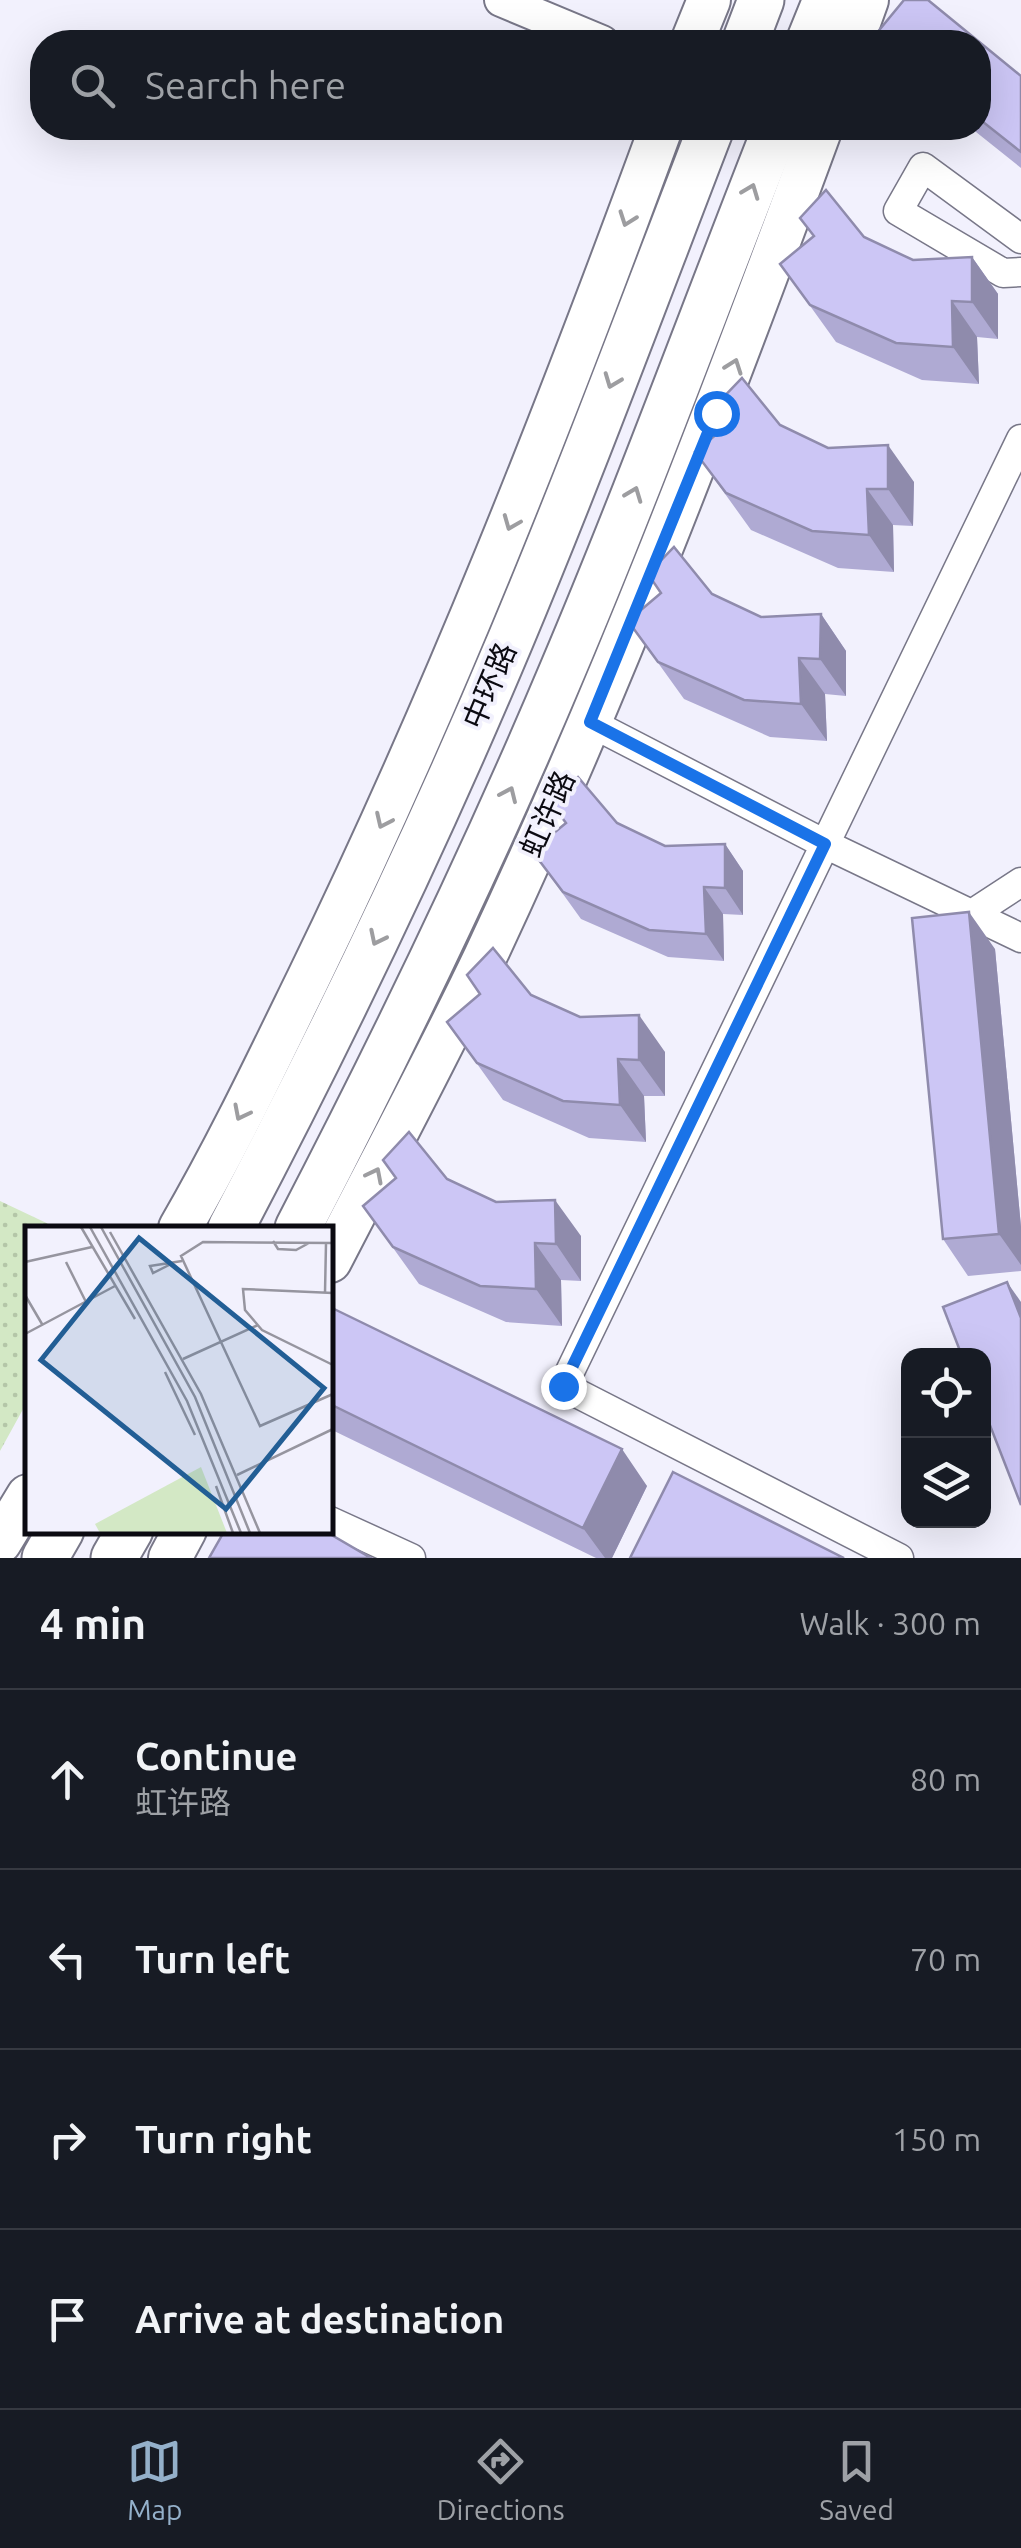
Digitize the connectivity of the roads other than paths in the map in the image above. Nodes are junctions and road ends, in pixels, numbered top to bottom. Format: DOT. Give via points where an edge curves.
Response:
graph roads {
  1 [pos="501,0"];
  2 [pos="709,0"];
  3 [pos="761,0"];
  4 [pos="826,0"];
  5 [pos="867,0"];
  6 [pos="573,30"];
  7 [pos="697,30"];
  8 [pos="750,30"];
  9 [pos="814,30"];
  10 [pos="856,30"];
  11 [pos="657,140"];
  12 [pos="707,140"];
  13 [pos="771,140"];
  14 [pos="817,140"];
  15 [pos="1021,238"];
  16 [pos="1021,272"];
  17 [pos="1021,439"];
  18 [pos="590,722"];
  19 [pos="825,844"];
  20 [pos="1021,882"];
  21 [pos="972,914"];
  22 [pos="1021,938"];
  23 [pos="181,1226"];
  24 [pos="232,1226"];
  25 [pos="299,1226"];
  26 [pos="332,1257"];
  27 [pos="25,1501"];
  28 [pos="332,1522"];
  29 [pos="59,1533"];
  30 [pos="128,1533"];
  31 [pos="183,1533"];
  32 [pos="0,1542"];
  33 [pos="45,1558"];
  34 [pos="114,1558"];
  35 [pos="170,1558"];
  36 [pos="411,1558"];
  37 [pos="899,1558"];
  1 -- 6 [label="street"];
  2 -- 7 [label="main road"];
  3 -- 8 [label="highway"];
  4 -- 9 [label="highway"];
  5 -- 10 [label="main road"];
  11 -- 23 [label="main road, one-way" via="564,389 419,743 282,1033"];
  12 -- 24 [label="highway, 中环路, one-way" via="451,777"];
  25 -- 13 [label="highway, 中环路, one-way" via="444,937 541,720"];
  18 -- 14 [label="main road, 虹许路, one-way" via="716,413"];
  15 -- 16 [label="street" via="924,168 898,211 1003,273"];
  17 -- 19 [label="street"];
  18 -- 19 [label="street"];
  26 -- 18 [label="main road, 虹许路, one-way" via="484,957"];
  19 -- 21 [label="street"];
  19 -- 37 [label="street" via="563,1386"];
  20 -- 21 [label="street"];
  21 -- 22 [label="street"];
  27 -- 32 [label="main road"];
  28 -- 36 [label="street"];
  29 -- 33 [label="highway"];
  30 -- 34 [label="highway"];
  31 -- 35 [label="main road"];
}
